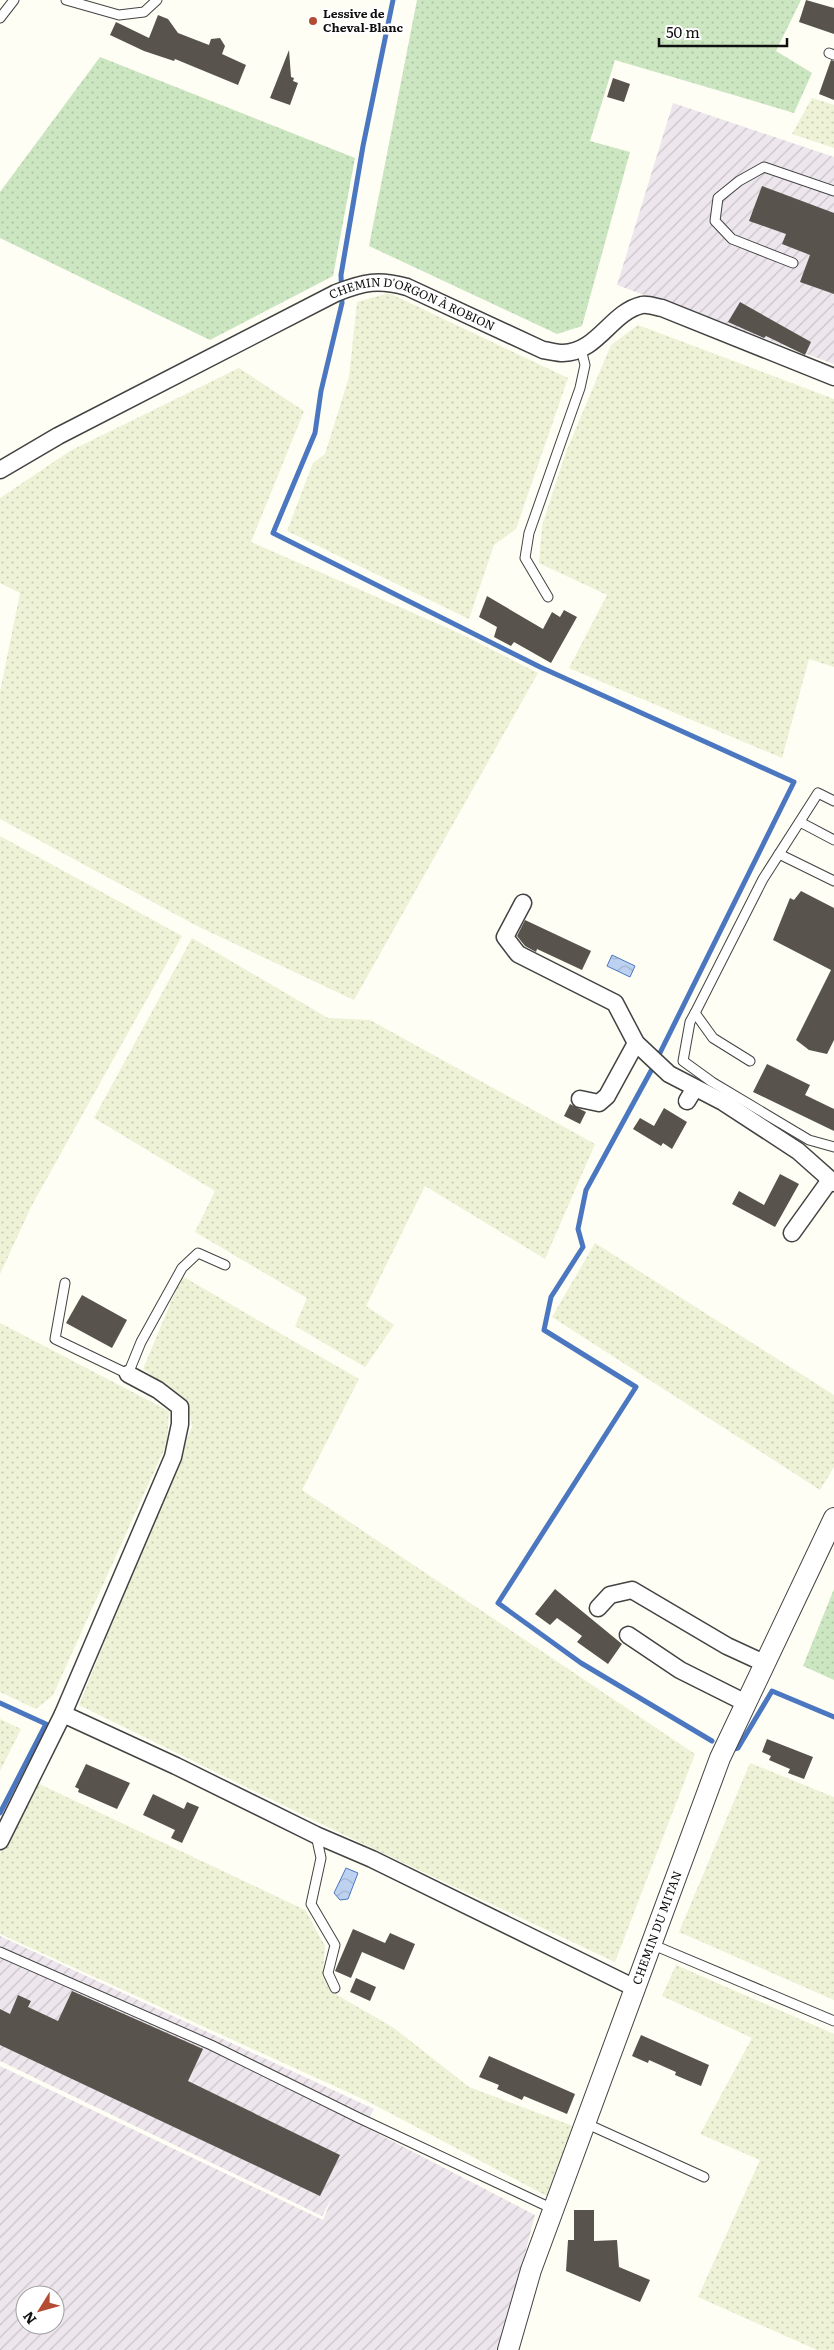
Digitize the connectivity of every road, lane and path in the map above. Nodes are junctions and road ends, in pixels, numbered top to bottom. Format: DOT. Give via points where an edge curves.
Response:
graph roads {
  1 [pos="14,0"];
  2 [pos="66,0"];
  3 [pos="157,0"];
  4 [pos="0,18"];
  5 [pos="834,191"];
  6 [pos="793,263"];
  7 [pos="581,349"];
  8 [pos="834,377"];
  9 [pos="0,470"];
  10 [pos="548,598"];
  11 [pos="834,801"];
  12 [pos="800,822"];
  13 [pos="834,840"];
  14 [pos="779,854"];
  15 [pos="834,882"];
  16 [pos="523,903"];
  17 [pos="695,1013"];
  18 [pos="636,1043"];
  19 [pos="750,1061"];
  20 [pos="580,1099"];
  21 [pos="834,1147"];
  22 [pos="832,1181"];
  23 [pos="792,1233"];
  24 [pos="225,1265"];
  25 [pos="65,1283"];
  26 [pos="128,1374"];
  27 [pos="834,1518"];
  28 [pos="598,1608"];
  29 [pos="628,1635"];
  30 [pos="764,1662"];
  31 [pos="746,1703"];
  32 [pos="63,1714"];
  33 [pos="316,1835"];
  34 [pos="0,1841"];
  35 [pos="650,1944"];
  36 [pos="0,1952"];
  37 [pos="335,1988"];
  38 [pos="635,1988"];
  39 [pos="834,2021"];
  40 [pos="585,2123"];
  41 [pos="704,2177"];
  42 [pos="553,2209"];
  43 [pos="508,2350"];
  1 -- 4 [label="lane"];
  2 -- 3 [label="lane" via="119,15 144,12"];
  5 -- 6 [label="lane" via="764,168 739,181 718,198 715,221 732,239"];
  7 -- 8 [label="street, CHEMIN D'ORGON À ROBION" via="625,312 644,305 662,308"];
  7 -- 9 [label="street, CHEMIN D'ORGON À ROBION" via="563,353 544,350 407,286 387,281 363,283 292,315 58,436"];
  7 -- 10 [label="lane" via="584,365 580,388 529,533 525,558"];
  11 -- 12 [label="lane" via="818,793"];
  12 -- 13 [label="lane"];
  12 -- 14 [label="lane"];
  14 -- 15 [label="lane"];
  14 -- 17 [label="lane"];
  16 -- 18 [label="street" via="506,938 518,954 615,1003"];
  17 -- 19 [label="lane" via="713,1038"];
  17 -- 21 [label="lane" via="690,1022 683,1061 809,1140"];
  18 -- 20 [label="street" via="608,1096 599,1103"];
  18 -- 22 [label="street" via="691,1094 724,1102 798,1151"];
  22 -- 23 [label="street"];
  24 -- 26 [label="lane" via="198,1253 182,1268 141,1342"];
  25 -- 26 [label="lane" via="55,1339"];
  26 -- 32 [label="street" via="158,1390 180,1407 180,1424 173,1457"];
  27 -- 30 [label="street, CHEMIN DU MITAN"];
  28 -- 30 [label="street" via="610,1595 632,1590 727,1646"];
  29 -- 31 [label="street" via="680,1670"];
  30 -- 31 [label="street, CHEMIN DU MITAN"];
  31 -- 35 [label="street, CHEMIN DU MITAN" via="720,1758"];
  32 -- 33 [label="street"];
  32 -- 34 [label="street"];
  33 -- 37 [label="lane" via="321,1858 311,1904 335,1945 328,1973"];
  33 -- 38 [label="street" via="389,1867"];
  35 -- 38 [label="street, CHEMIN DU MITAN"];
  35 -- 39 [label="lane"];
  36 -- 42 [label="lane" via="211,2045"];
  38 -- 40 [label="street, CHEMIN DU MITAN"];
  40 -- 41 [label="lane"];
  40 -- 42 [label="street, CHEMIN DU MITAN"];
  42 -- 43 [label="street, CHEMIN DU MITAN"];
}
